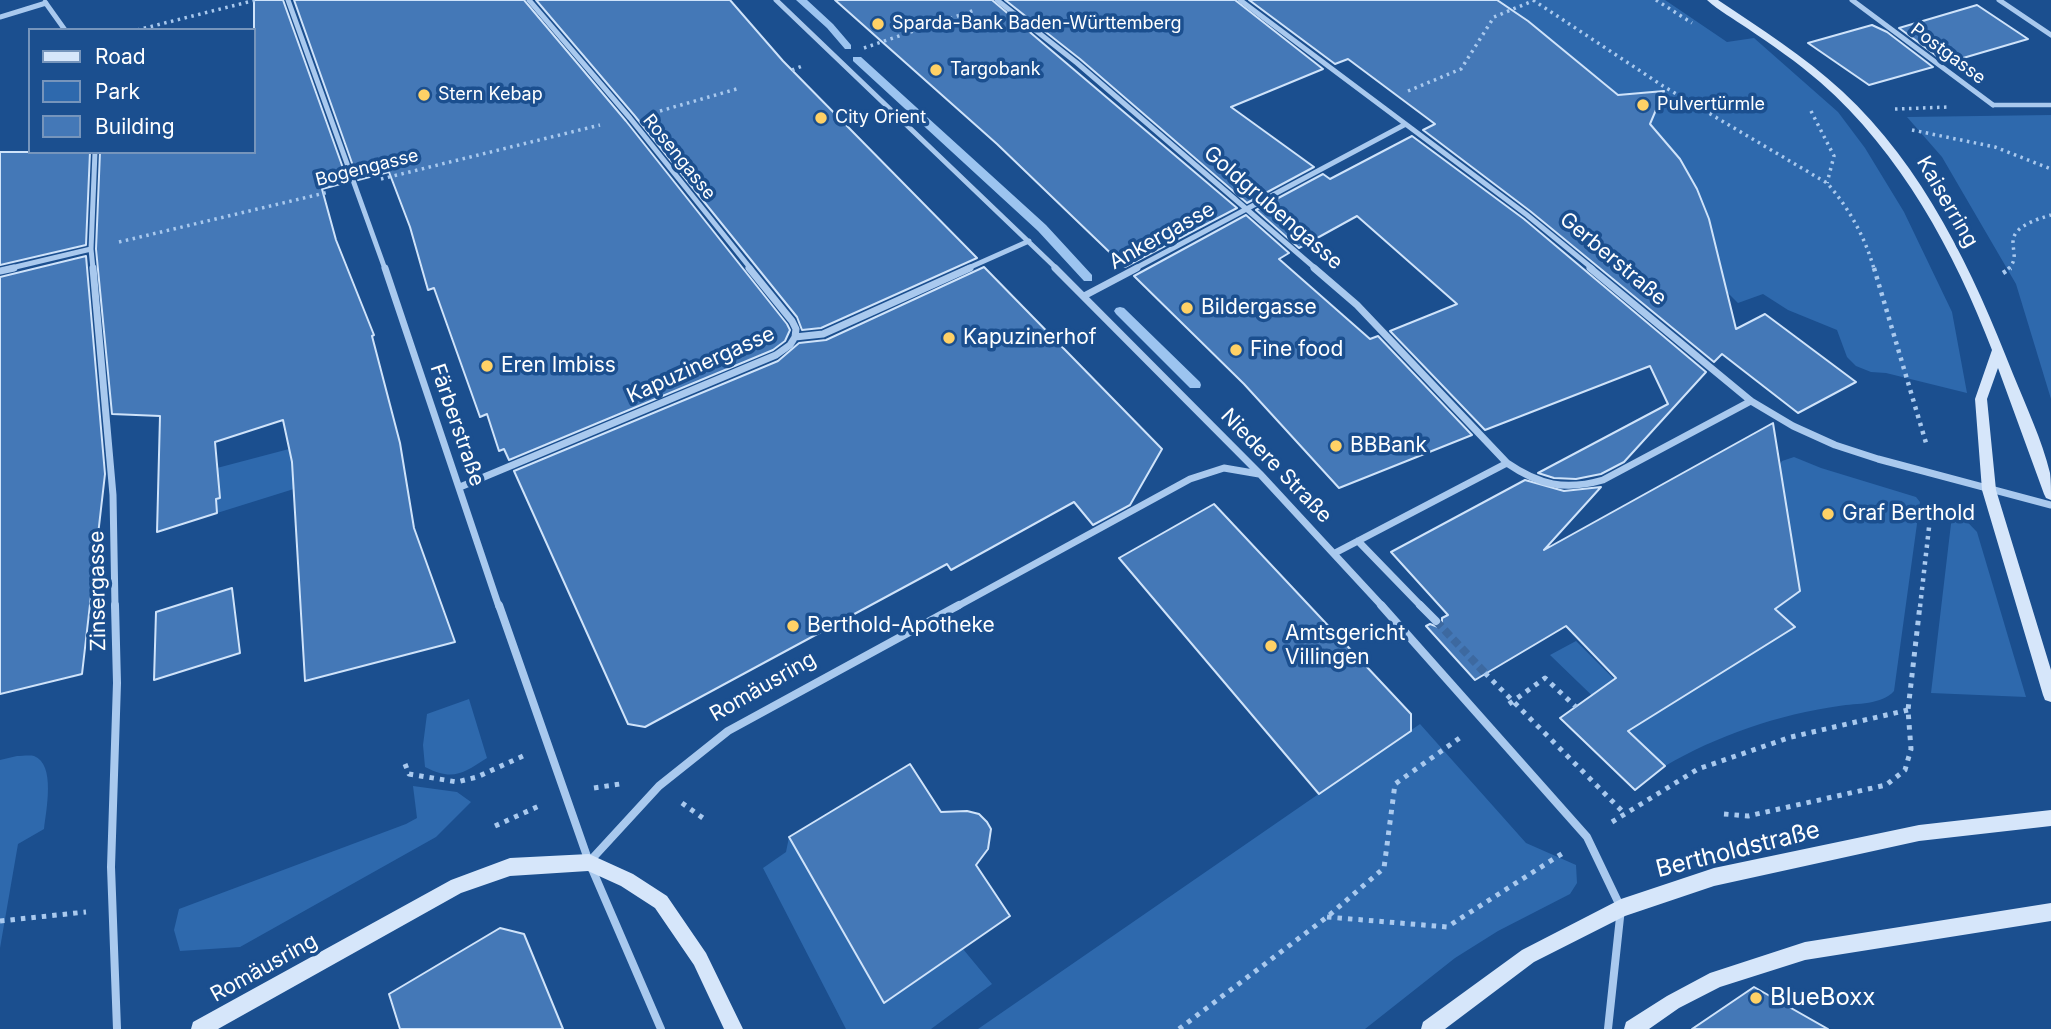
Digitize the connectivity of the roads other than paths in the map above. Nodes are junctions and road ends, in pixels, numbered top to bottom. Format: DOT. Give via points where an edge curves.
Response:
graph roads {
  1 [pos="288,0"];
  2 [pos="529,0"];
  3 [pos="776,0"];
  4 [pos="1240,0"];
  5 [pos="1712,0"];
  6 [pos="1853,0"];
  7 [pos="1999,0"];
  8 [pos="998,1"];
  9 [pos="44,2"];
  10 [pos="0,17"];
  11 [pos="64,28"];
  12 [pos="2051,35"];
  13 [pos="1993,105"];
  14 [pos="2051,105"];
  15 [pos="1404,125"];
  16 [pos="95,154"];
  17 [pos="1246,208"];
  18 [pos="1029,241"];
  19 [pos="91,249"];
  20 [pos="0,271"];
  21 [pos="1084,296"];
  22 [pos="794,337"];
  23 [pos="1998,350"];
  24 [pos="1751,401"];
  25 [pos="1507,463"];
  26 [pos="1260,474"];
  27 [pos="460,487"];
  28 [pos="1989,490"];
  29 [pos="2051,494"];
  30 [pos="2051,505"];
  31 [pos="1358,541"];
  32 [pos="1335,553"];
  33 [pos="1436,621"];
  34 [pos="2051,695"];
  35 [pos="2051,818"];
  36 [pos="589,862"];
  37 [pos="1621,908"];
  38 [pos="2051,912"];
  39 [pos="117,1029"];
  40 [pos="200,1029"];
  41 [pos="661,1029"];
  42 [pos="734,1029"];
  43 [pos="1430,1029"];
  44 [pos="1608,1029"];
  45 [pos="1633,1029"];
  1 -- 27 [label="street, Färberstraße"];
  2 -- 22 [label="street, Rosengasse" via="792,321"];
  3 -- 18 [label="street, Niedere Straße"];
  4 -- 15 [label="street, Gerberstraße"];
  5 -- 23 [label="main road, Kaiserring" via="1820,76 1901,162 1941,227"];
  6 -- 13 [label="street, Postgasse"];
  7 -- 12 [label="street"];
  8 -- 17 [label="street, Goldgrubengasse"];
  9 -- 10 [label="street"];
  9 -- 11 [label="street"];
  13 -- 14 [label="lane"];
  15 -- 17 [label="street, Ankergasse"];
  15 -- 24 [label="street, Gerberstraße" via="1527,215"];
  16 -- 19 [label="street, Zinsergasse"];
  17 -- 21 [label="street, Ankergasse"];
  17 -- 25 [label="street, Goldgrubengasse" via="1357,305"];
  18 -- 21 [label="street, Niedere Straße"];
  18 -- 22 [label="street, Kapuzinergasse" via="823,334"];
  19 -- 20 [label="street"];
  19 -- 39 [label="street, Zinsergasse" via="113,495 117,683 112,909"];
  21 -- 26 [label="street, Niedere Straße"];
  22 -- 27 [label="street, Kapuzinergasse" via="776,355"];
  23 -- 28 [label="main road" via="1981,399"];
  23 -- 29 [label="main road, Kaiserring"];
  24 -- 25 [label="street, Goldgrubengasse" via="1584,487 1549,485"];
  24 -- 28 [label="street, Gerberstraße" via="1817,440"];
  25 -- 31 [label="street"];
  26 -- 32 [label="street, Niedere Straße"];
  26 -- 36 [label="street, Romäusring" via="1234,466 1214,468 1190,479 728,731 659,786"];
  27 -- 36 [label="street, Färberstraße"];
  28 -- 30 [label="street, Gerberstraße"];
  28 -- 34 [label="main road"];
  31 -- 32 [label="street"];
  31 -- 33 [label="street"];
  32 -- 37 [label="street, Niedere Straße" via="1587,837"];
  35 -- 37 [label="main road, Bertholdstraße" via="1919,833 1714,877"];
  36 -- 40 [label="main road, Romäusring" via="510,866 457,886"];
  36 -- 41 [label="street, Färberstraße"];
  36 -- 42 [label="main road" via="661,902 700,959"];
  37 -- 43 [label="main road, Bertholdstraße" via="1528,956"];
  37 -- 44 [label="street"];
  38 -- 45 [label="main road" via="1805,951 1716,979"];
}
